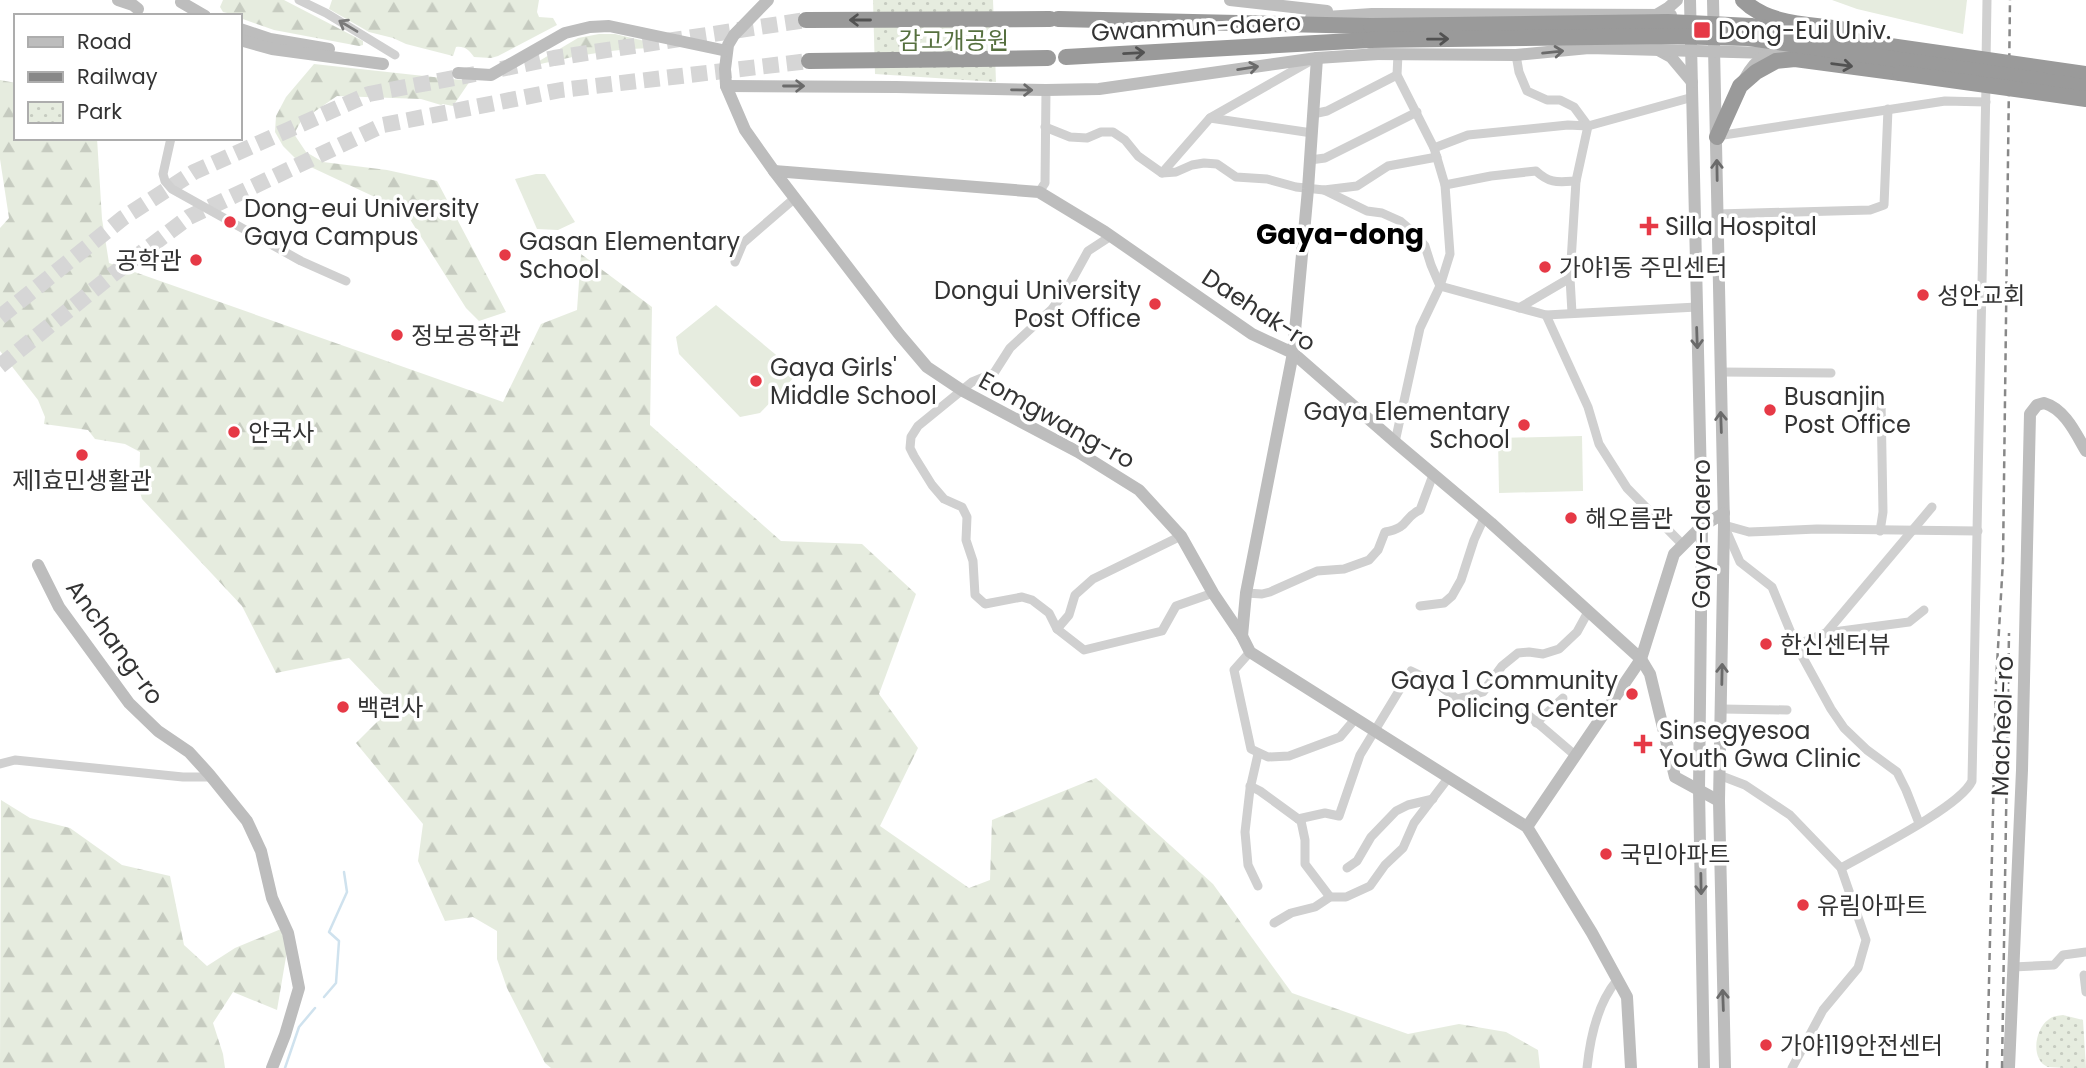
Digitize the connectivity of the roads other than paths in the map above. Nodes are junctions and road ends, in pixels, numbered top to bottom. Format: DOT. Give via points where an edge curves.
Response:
graph roads {
  1 [pos="118,0"];
  2 [pos="299,0"];
  3 [pos="768,0"];
  4 [pos="1230,0"];
  5 [pos="1677,0"];
  6 [pos="1690,0"];
  7 [pos="1713,0"];
  8 [pos="1987,0"];
  9 [pos="180,1"];
  10 [pos="1746,3"];
  11 [pos="1323,6"];
  12 [pos="139,8"];
  13 [pos="202,14"];
  14 [pos="1657,14"];
  15 [pos="1690,15"];
  16 [pos="1714,19"];
  17 [pos="806,20"];
  18 [pos="242,30"];
  19 [pos="1373,33"];
  20 [pos="1803,38"];
  21 [pos="242,41"];
  22 [pos="726,47"];
  23 [pos="1657,49"];
  24 [pos="1691,50"];
  25 [pos="1714,51"];
  26 [pos="1769,53"];
  27 [pos="1398,54"];
  28 [pos="395,55"];
  29 [pos="1516,55"];
  30 [pos="1066,57"];
  31 [pos="1048,58"];
  32 [pos="1317,58"];
  33 [pos="809,61"];
  34 [pos="2086,64"];
  35 [pos="460,69"];
  36 [pos="2086,74"];
  37 [pos="1396,75"];
  38 [pos="1692,83"];
  39 [pos="726,86"];
  40 [pos="752,86"];
  41 [pos="1740,86"];
  42 [pos="2086,88"];
  43 [pos="1046,90"];
  44 [pos="1693,97"];
  45 [pos="2086,99"];
  46 [pos="1986,102"];
  47 [pos="1888,109"];
  48 [pos="1417,112"];
  49 [pos="1313,114"];
  50 [pos="1210,118"];
  51 [pos="1588,126"];
  52 [pos="1045,127"];
  53 [pos="1312,133"];
  54 [pos="1717,139"];
  55 [pos="171,140"];
  56 [pos="1694,144"];
  57 [pos="1436,153"];
  58 [pos="1310,160"];
  59 [pos="774,171"];
  60 [pos="1161,173"];
  61 [pos="1576,181"];
  62 [pos="1445,185"];
  63 [pos="1308,189"];
  64 [pos="1324,190"];
  65 [pos="1039,192"];
  66 [pos="794,198"];
  67 [pos="1717,214"];
  68 [pos="1111,236"];
  69 [pos="734,262"];
  70 [pos="1570,278"];
  71 [pos="346,281"];
  72 [pos="1440,286"];
  73 [pos="1697,307"];
  74 [pos="1519,308"];
  75 [pos="1572,313"];
  76 [pos="1546,315"];
  77 [pos="1293,353"];
  78 [pos="1720,372"];
  79 [pos="1830,373"];
  80 [pos="963,391"];
  81 [pos="1881,400"];
  82 [pos="1395,442"];
  83 [pos="2086,451"];
  84 [pos="1433,475"];
  85 [pos="1932,507"];
  86 [pos="1485,518"];
  87 [pos="1724,519"];
  88 [pos="1702,526"];
  89 [pos="1880,531"];
  90 [pos="1910,531"];
  91 [pos="1978,531"];
  92 [pos="1181,536"];
  93 [pos="1683,545"];
  94 [pos="38,565"];
  95 [pos="1213,593"];
  96 [pos="1246,593"];
  97 [pos="1420,606"];
  98 [pos="1924,610"];
  99 [pos="1588,612"];
  100 [pos="1057,629"];
  101 [pos="1826,633"];
  102 [pos="1242,636"];
  103 [pos="1796,645"];
  104 [pos="1251,652"];
  105 [pos="1641,659"];
  106 [pos="1563,698"];
  107 [pos="1520,708"];
  108 [pos="1722,709"];
  109 [pos="1787,710"];
  110 [pos="1356,718"];
  111 [pos="1536,723"];
  112 [pos="1374,729"];
  113 [pos="1578,753"];
  114 [pos="1258,754"];
  115 [pos="0,764"];
  116 [pos="1719,775"];
  117 [pos="212,777"];
  118 [pos="1449,777"];
  119 [pos="1250,786"];
  120 [pos="1699,789"];
  121 [pos="1433,799"];
  122 [pos="1719,801"];
  123 [pos="1298,819"];
  124 [pos="1919,823"];
  125 [pos="1527,827"];
  126 [pos="1347,868"];
  127 [pos="1841,868"];
  128 [pos="1258,886"];
  129 [pos="1330,897"];
  130 [pos="1274,923"];
  131 [pos="2086,952"];
  132 [pos="2013,967"];
  133 [pos="2084,975"];
  134 [pos="1617,980"];
  135 [pos="2086,992"];
  136 [pos="272,1068"];
  137 [pos="1587,1068"];
  138 [pos="1631,1068"];
  139 [pos="1704,1068"];
  140 [pos="1725,1068"];
  141 [pos="1792,1068"];
  142 [pos="2010,1068"];
  1 -- 12 [label="main road"];
  28 -- 2 [label="street, one-way"];
  3 -- 22 [label="main road"];
  4 -- 11 [label="main road"];
  5 -- 14 [label="main road"];
  6 -- 15 [label="main road, Gaya-daero"];
  7 -- 16 [label="main road, Gaya-daero"];
  8 -- 46 [label="street"];
  9 -- 13 [label="main road"];
  10 -- 20 [label="main road" via="1756,18"];
  10 -- 34 [label="highway" via="1779,20"];
  11 -- 19 [label="main road"];
  14 -- 15 [label="main road"];
  14 -- 19 [label="main road"];
  15 -- 16 [label="main road"];
  15 -- 24 [label="main road, Gaya-daero"];
  16 -- 20 [label="main road"];
  16 -- 25 [label="main road, Gaya-daero"];
  19 -- 17 [label="highway, Gwanmun-daero, one-way" via="1259,22"];
  18 -- 21 [label="main road" via="382,60 290,52"];
  19 -- 27 [label="main road"];
  30 -- 19 [label="highway, Gwanmun-daero, one-way" via="1265,46"];
  19 -- 32 [label="main road"];
  19 -- 36 [label="highway, bridge" via="1668,22 1751,26"];
  19 -- 42 [label="highway, one-way, bridge" via="1749,38"];
  20 -- 26 [label="main road" via="1839,46"];
  22 -- 35 [label="main road" via="599,25 565,33 491,75"];
  22 -- 39 [label="main road, Eomgwang-ro"];
  22 -- 40 [label="main road" via="730,74"];
  23 -- 24 [label="main road"];
  29 -- 23 [label="main road, one-way" via="1589,48"];
  23 -- 38 [label="main road" via="1671,57"];
  24 -- 25 [label="main road"];
  24 -- 38 [label="main road, Gaya-daero"];
  25 -- 26 [label="main road"];
  25 -- 54 [label="main road, Gaya-daero"];
  26 -- 41 [label="main road" via="1753,64"];
  27 -- 29 [label="main road"];
  27 -- 37 [label="street"];
  29 -- 51 [label="street" via="1527,91 1574,107"];
  31 -- 33 [label="highway"];
  43 -- 32 [label="main road, one-way" via="1099,89"];
  32 -- 49 [label="main road"];
  32 -- 50 [label="street"];
  37 -- 48 [label="street"];
  37 -- 49 [label="street"];
  38 -- 44 [label="main road, Gaya-daero"];
  39 -- 40 [label="main road"];
  39 -- 59 [label="main road, Eomgwang-ro" via="745,130"];
  40 -- 43 [label="main road, one-way"];
  41 -- 45 [label="highway, one-way, bridge" via="1776,61 1796,59"];
  41 -- 54 [label="highway"];
  43 -- 52 [label="street"];
  44 -- 51 [label="street"];
  44 -- 56 [label="main road, Gaya-daero"];
  46 -- 47 [label="street" via="1945,101"];
  46 -- 91 [label="street"];
  47 -- 54 [label="street"];
  47 -- 67 [label="street" via="1884,205 1870,210"];
  48 -- 57 [label="street"];
  48 -- 58 [label="street" via="1325,158"];
  49 -- 53 [label="main road"];
  50 -- 53 [label="street"];
  50 -- 60 [label="street"];
  51 -- 57 [label="street" via="1468,135"];
  51 -- 61 [label="street"];
  52 -- 60 [label="street" via="1070,137 1113,132"];
  52 -- 65 [label="street" via="1045,183"];
  53 -- 58 [label="main road"];
  54 -- 56 [label="main road" via="1708,121 1703,121"];
  67 -- 54 [label="main road, Gaya-daero, one-way"];
  55 -- 71 [label="street" via="163,174 172,189"];
  56 -- 73 [label="main road, Gaya-daero"];
  57 -- 62 [label="street"];
  57 -- 64 [label="street" via="1388,166 1357,186"];
  58 -- 63 [label="main road"];
  59 -- 65 [label="main road, Daehak-ro"];
  59 -- 66 [label="main road, Eomgwang-ro"];
  60 -- 63 [label="street" via="1217,164 1236,177"];
  61 -- 62 [label="street" via="1545,180 1536,171"];
  61 -- 70 [label="street"];
  62 -- 72 [label="street" via="1450,254"];
  63 -- 64 [label="street"];
  63 -- 77 [label="main road"];
  64 -- 72 [label="street" via="1401,221 1425,246"];
  65 -- 68 [label="main road, Daehak-ro"];
  66 -- 69 [label="street" via="743,243"];
  66 -- 80 [label="main road, Eomgwang-ro" via="912,351"];
  67 -- 78 [label="main road, Gaya-daero"];
  68 -- 77 [label="main road, Daehak-ro" via="1252,334"];
  68 -- 80 [label="street" via="1088,251 1052,309 1010,348 994,373"];
  70 -- 74 [label="street"];
  70 -- 75 [label="street"];
  72 -- 74 [label="street"];
  72 -- 82 [label="street" via="1420,328"];
  73 -- 75 [label="street"];
  73 -- 88 [label="main road, Gaya-daero, one-way"];
  74 -- 76 [label="street"];
  75 -- 76 [label="street"];
  76 -- 93 [label="street" via="1588,407 1599,444 1628,488"];
  77 -- 82 [label="main road, Daehak-ro"];
  77 -- 96 [label="main road"];
  78 -- 79 [label="street"];
  87 -- 78 [label="main road, Gaya-daero, one-way"];
  80 -- 92 [label="main road, Eomgwang-ro" via="1139,490"];
  80 -- 100 [label="street" via="918,426 910,448 915,461 944,499 962,507 967,517 975,596 985,604 1022,597 1032,600 1049,613"];
  81 -- 89 [label="street"];
  82 -- 84 [label="main road, Daehak-ro"];
  83 -- 132 [label="main road, Macheol-ro" via="2053,405 2037,405 2029,414"];
  84 -- 86 [label="main road, Daehak-ro"];
  84 -- 96 [label="street" via="1420,510 1397,530 1385,532 1369,560 1344,569 1317,571 1270,592"];
  85 -- 90 [label="street"];
  86 -- 97 [label="street" via="1452,596 1444,603"];
  86 -- 99 [label="main road, Daehak-ro"];
  87 -- 88 [label="main road"];
  87 -- 89 [label="street" via="1749,532"];
  87 -- 103 [label="street" via="1740,562 1772,587"];
  108 -- 87 [label="main road, Gaya-daero, one-way"];
  88 -- 93 [label="main road"];
  88 -- 120 [label="main road, Gaya-daero"];
  89 -- 90 [label="street"];
  90 -- 91 [label="street"];
  90 -- 101 [label="street"];
  91 -- 124 [label="street" via="1972,781 1942,810"];
  92 -- 95 [label="main road, Eomgwang-ro"];
  92 -- 100 [label="street" via="1093,579 1075,595 1069,615"];
  93 -- 105 [label="main road" via="1674,554"];
  94 -- 117 [label="main road, Anchang-ro" via="59,607 129,704 188,751"];
  95 -- 100 [label="street" via="1176,606 1162,631 1084,650"];
  95 -- 102 [label="main road, Eomgwang-ro"];
  96 -- 102 [label="main road"];
  98 -- 101 [label="street" via="1909,622"];
  99 -- 105 [label="main road, Daehak-ro"];
  99 -- 112 [label="street" via="1577,632 1559,649 1518,653 1483,692 1457,699 1411,671"];
  101 -- 103 [label="street"];
  102 -- 104 [label="main road, Eomgwang-ro"];
  103 -- 124 [label="street" via="1844,728 1897,772"];
  104 -- 110 [label="main road, Eomgwang-ro"];
  104 -- 114 [label="street" via="1234,670 1251,749"];
  105 -- 113 [label="main road"];
  105 -- 120 [label="main road, Daehak-ro" via="1650,674 1675,777"];
  106 -- 111 [label="street"];
  107 -- 111 [label="street"];
  108 -- 109 [label="street"];
  108 -- 116 [label="main road, Gaya-daero"];
  110 -- 112 [label="main road, Eomgwang-ro"];
  110 -- 114 [label="street" via="1340,737 1289,756"];
  111 -- 113 [label="street"];
  112 -- 118 [label="main road, Eomgwang-ro"];
  112 -- 123 [label="street" via="1339,816 1325,813"];
  113 -- 125 [label="main road"];
  114 -- 119 [label="street"];
  115 -- 117 [label="street" via="15,760"];
  116 -- 122 [label="main road, Gaya-daero"];
  116 -- 127 [label="street" via="1745,785 1790,815"];
  117 -- 136 [label="main road, Anchang-ro" via="247,821 288,933 299,988"];
  118 -- 121 [label="street"];
  118 -- 125 [label="main road, Eomgwang-ro"];
  119 -- 123 [label="street"];
  119 -- 128 [label="street" via="1245,832 1248,865"];
  120 -- 122 [label="main road, Daehak-ro"];
  120 -- 139 [label="main road, Gaya-daero, one-way"];
  121 -- 126 [label="street" via="1396,811"];
  121 -- 129 [label="street" via="1414,823 1404,848 1370,886 1346,897"];
  140 -- 122 [label="main road, Gaya-daero, one-way"];
  123 -- 129 [label="street" via="1305,840 1305,863"];
  124 -- 127 [label="street"];
  125 -- 134 [label="main road, Eomgwang-ro"];
  127 -- 141 [label="street" via="1866,940 1858,968 1823,1010"];
  129 -- 130 [label="street"];
  131 -- 132 [label="street" via="2063,955 2054,965"];
  132 -- 142 [label="main road, Macheol-ro"];
  133 -- 135 [label="street"];
  134 -- 137 [label="street" via="1600,1013"];
  134 -- 138 [label="main road, Eomgwang-ro" via="1627,998"];
}
